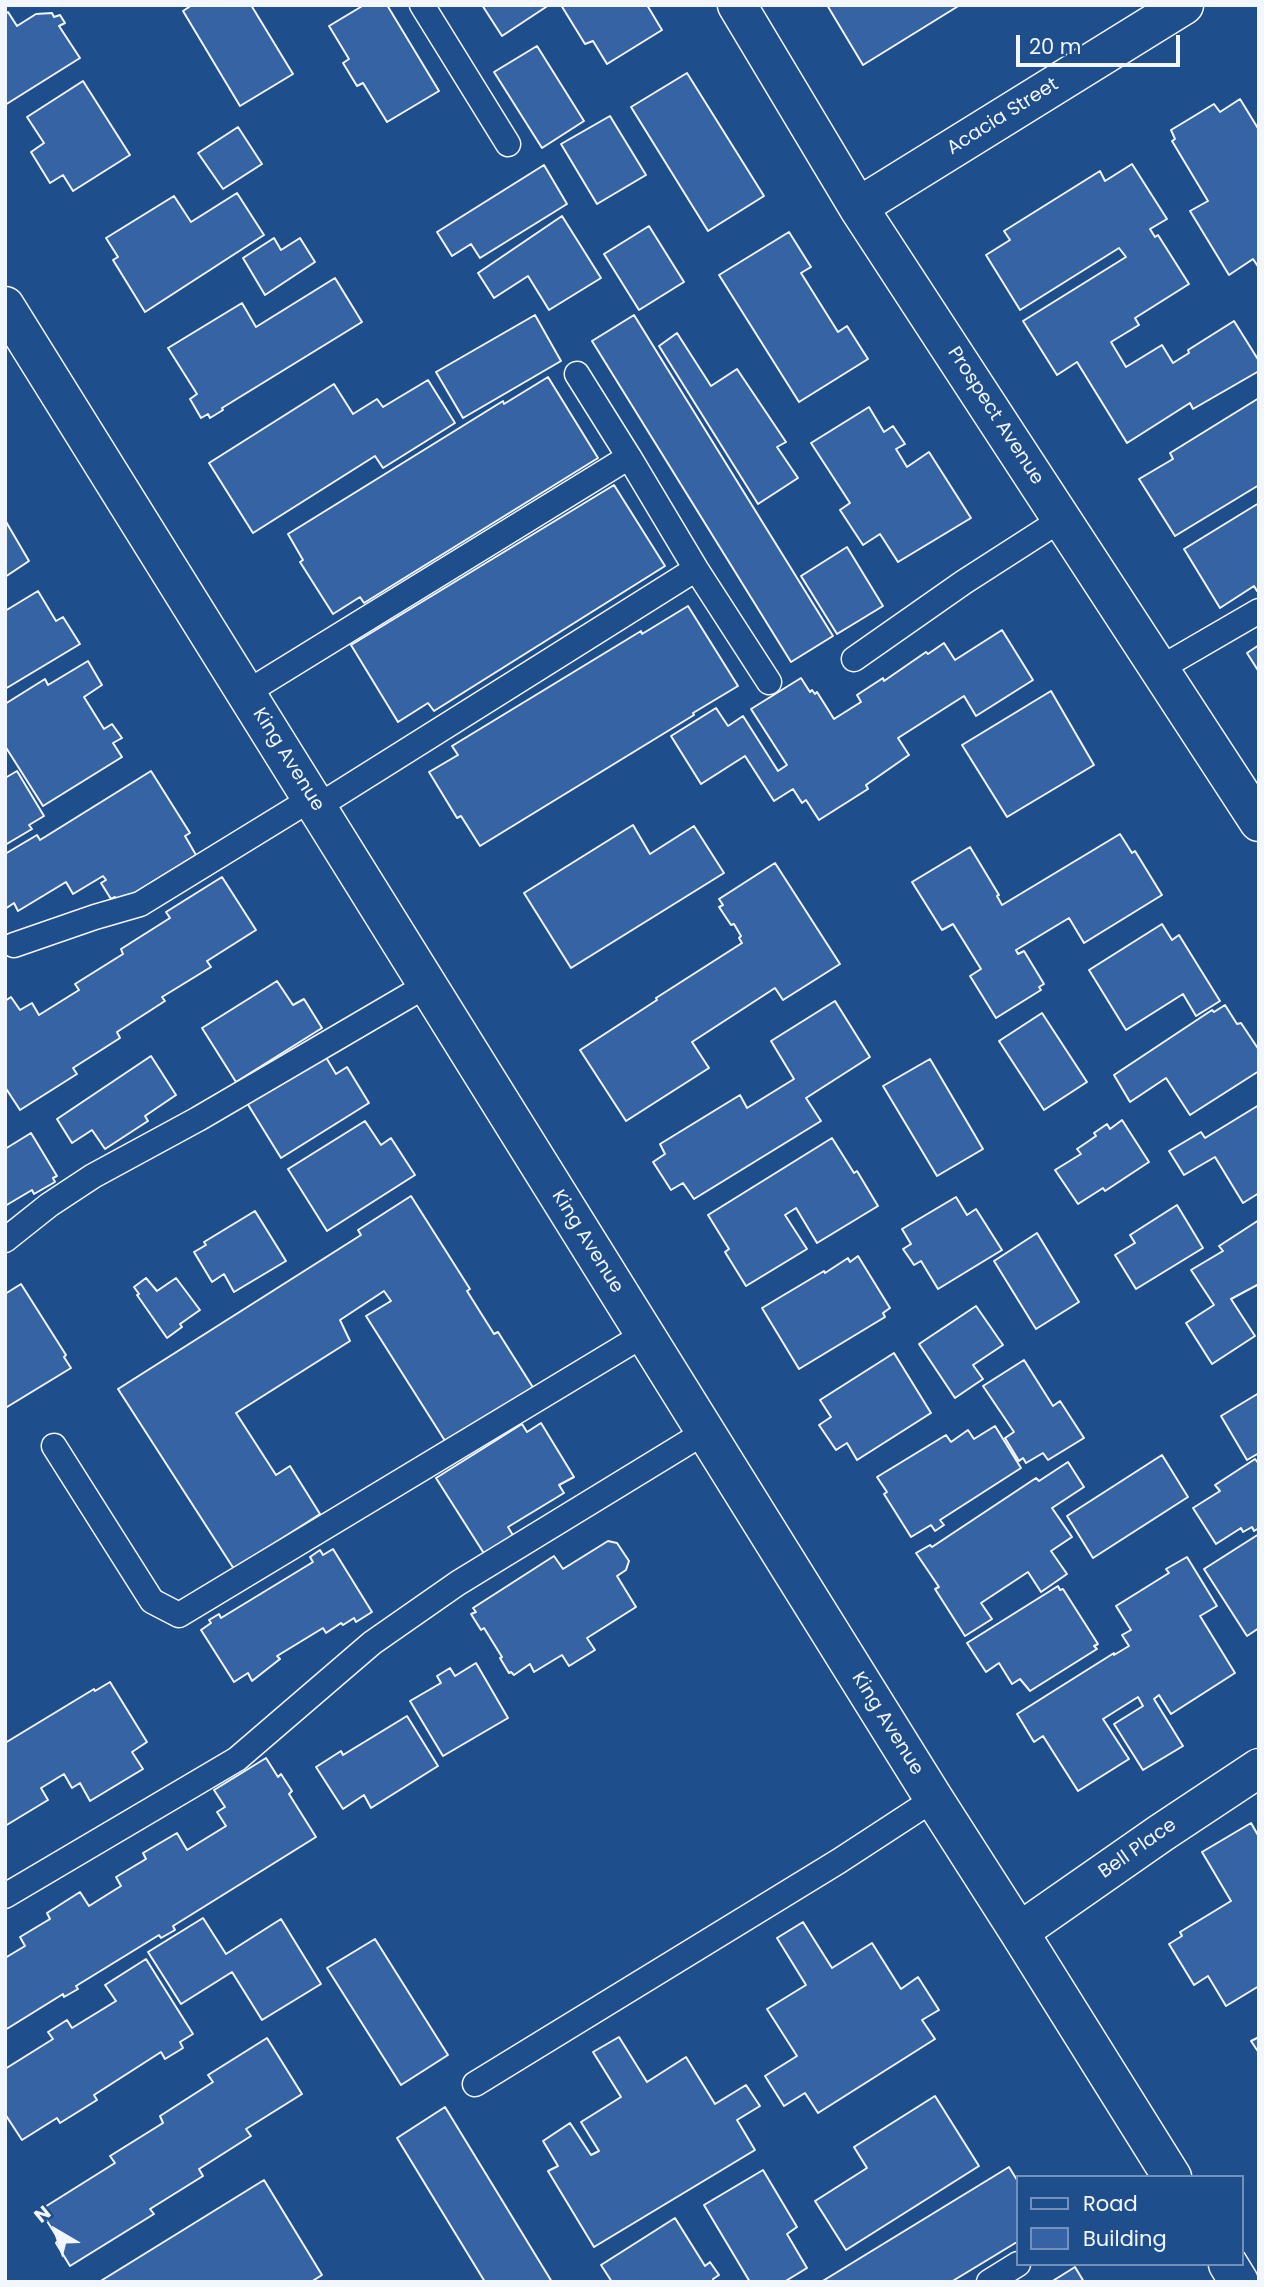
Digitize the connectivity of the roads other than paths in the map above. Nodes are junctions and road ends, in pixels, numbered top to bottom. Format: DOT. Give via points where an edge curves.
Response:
graph roads {
  1 [pos="422,5"];
  2 [pos="737,5"];
  3 [pos="1184,5"];
  4 [pos="508,144"];
  5 [pos="858,207"];
  6 [pos="5,306"];
  7 [pos="577,374"];
  8 [pos="629,457"];
  9 [pos="1062,519"];
  10 [pos="696,569"];
  11 [pos="1259,611"];
  12 [pos="854,659"];
  13 [pos="1159,669"];
  14 [pos="769,682"];
  15 [pos="246,693"];
  16 [pos="314,803"];
  17 [pos="1259,822"];
  18 [pos="14,945"];
  19 [pos="427,985"];
  20 [pos="5,1240"];
  21 [pos="645,1335"];
  22 [pos="705,1432"];
  23 [pos="54,1446"];
  24 [pos="1259,1768"];
  25 [pos="934,1800"];
  26 [pos="5,1896"];
  27 [pos="1020,1932"];
  28 [pos="475,2084"];
  29 [pos="1167,2175"];
  30 [pos="1016,2265"];
  31 [pos="1228,2266"];
  32 [pos="989,2282"];
  33 [pos="1239,2282"];
  1 -- 4 [label="lane"];
  2 -- 5 [label="street, Prospect Avenue"];
  3 -- 5 [label="street, Acacia Street"];
  5 -- 9 [label="street, Prospect Avenue"];
  6 -- 15 [label="street, King Avenue"];
  7 -- 8 [label="lane"];
  8 -- 10 [label="lane"];
  8 -- 15 [label="lane"];
  9 -- 12 [label="lane"];
  9 -- 13 [label="street, Prospect Avenue"];
  10 -- 14 [label="lane"];
  10 -- 16 [label="lane"];
  11 -- 13 [label="lane"];
  13 -- 17 [label="street, Prospect Avenue"];
  15 -- 16 [label="street, King Avenue"];
  16 -- 18 [label="lane" via="140,904"];
  16 -- 19 [label="street, King Avenue"];
  19 -- 20 [label="lane" via="93,1176"];
  19 -- 21 [label="street, King Avenue"];
  21 -- 22 [label="street, King Avenue"];
  21 -- 23 [label="lane" via="179,1615 152,1601"];
  22 -- 25 [label="street, King Avenue"];
  22 -- 26 [label="lane" via="447,1590 372,1643 236,1759"];
  24 -- 27 [label="street, Bell Place"];
  25 -- 27 [label="street, King Avenue"];
  25 -- 28 [label="lane"];
  27 -- 29 [label="street, King Avenue"];
  30 -- 32 [label="lane"];
  31 -- 33 [label="street"];
}
